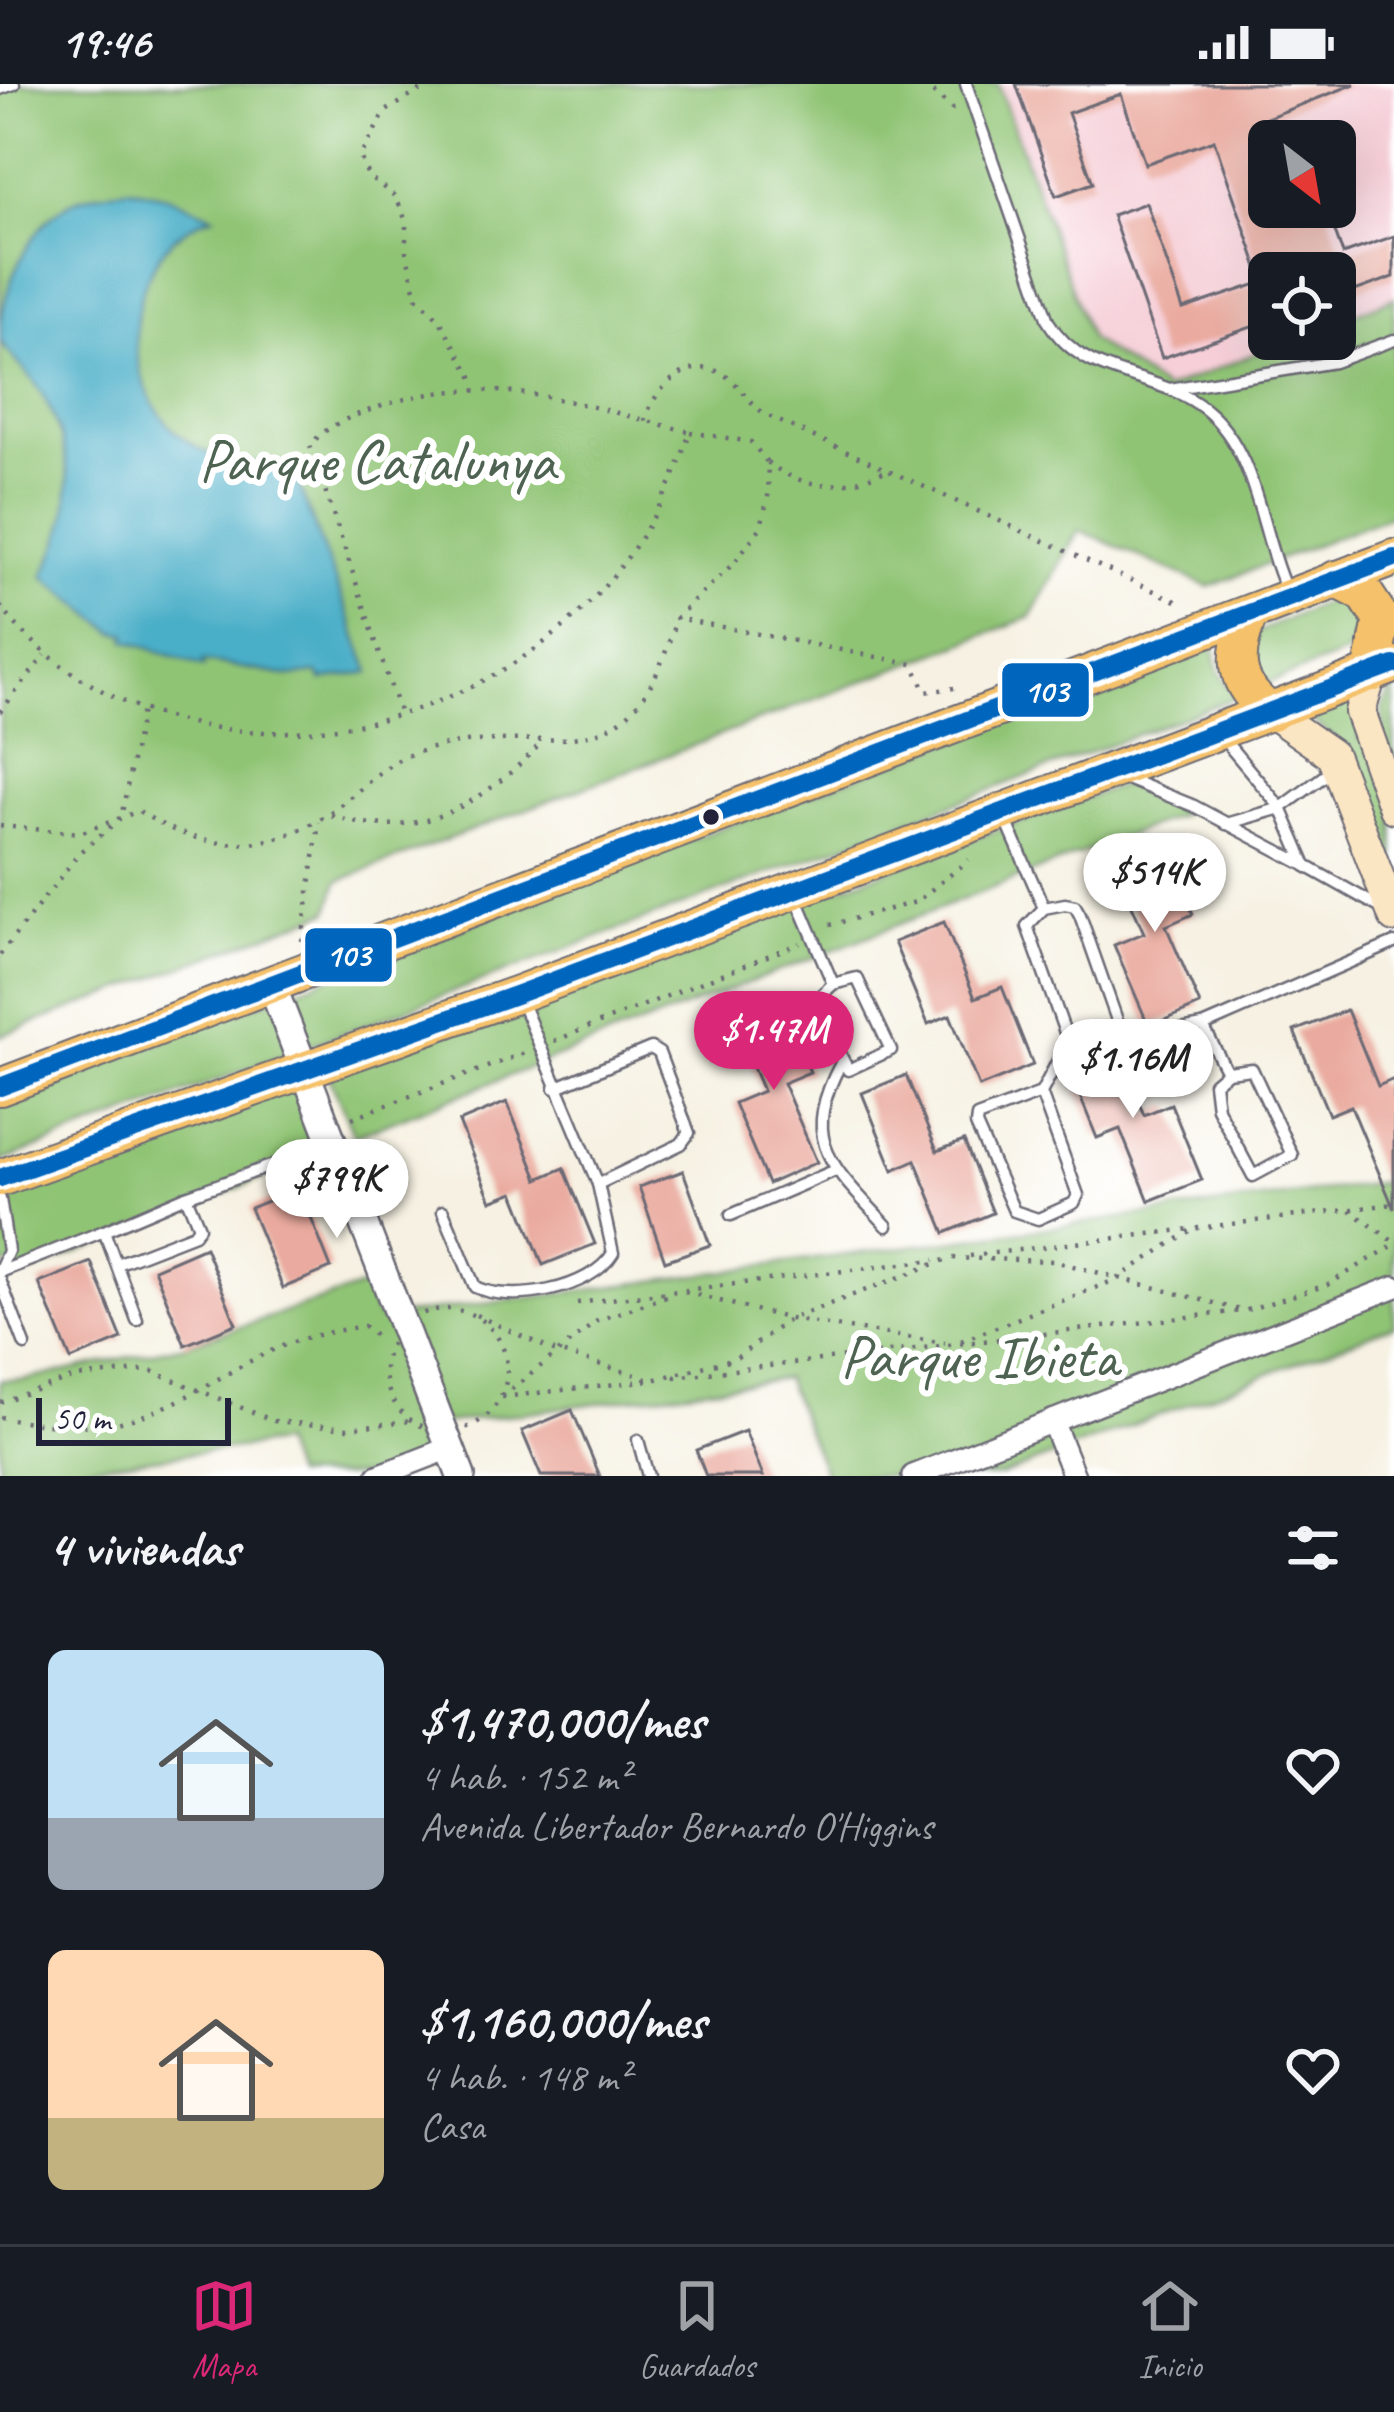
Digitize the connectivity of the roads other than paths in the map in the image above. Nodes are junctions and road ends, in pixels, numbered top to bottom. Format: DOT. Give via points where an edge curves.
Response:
graph roads {
  1 [pos="14,84"];
  2 [pos="966,84"];
  3 [pos="0,89"];
  4 [pos="1394,340"];
  5 [pos="1165,390"];
  6 [pos="1394,558"];
  7 [pos="1336,579"];
  8 [pos="1289,597"];
  9 [pos="1237,618"];
  10 [pos="1383,670"];
  11 [pos="1272,713"];
  12 [pos="1218,733"];
  13 [pos="1337,766"];
  14 [pos="1107,774"];
  15 [pos="1281,808"];
  16 [pos="1394,808"];
  17 [pos="1226,824"];
  18 [pos="1010,827"];
  19 [pos="1306,866"];
  20 [pos="794,889"];
  21 [pos="1044,908"];
  22 [pos="1394,915"];
  23 [pos="1394,943"];
  24 [pos="285,978"];
  25 [pos="833,984"];
  26 [pos="518,994"];
  27 [pos="1119,1026"];
  28 [pos="1203,1026"];
  29 [pos="1068,1041"];
  30 [pos="841,1063"];
  31 [pos="304,1069"];
  32 [pos="1227,1072"];
  33 [pos="0,1087"];
  34 [pos="555,1088"];
  35 [pos="1041,1094"];
  36 [pos="330,1136"];
  37 [pos="836,1171"];
  38 [pos="0,1178"];
  39 [pos="598,1184"];
  40 [pos="186,1196"];
  41 [pos="0,1199"];
  42 [pos="442,1211"];
  43 [pos="731,1215"];
  44 [pos="887,1226"];
  45 [pos="104,1231"];
  46 [pos="117,1264"];
  47 [pos="0,1274"];
  48 [pos="1394,1287"];
  49 [pos="136,1320"];
  50 [pos="25,1345"];
  51 [pos="1052,1421"];
  52 [pos="638,1440"];
  53 [pos="450,1448"];
  54 [pos="378,1476"];
  55 [pos="461,1476"];
  56 [pos="648,1476"];
  57 [pos="913,1476"];
  58 [pos="1074,1476"];
  1 -- 3 [label="lane"];
  2 -- 5 [label="lane" via="1063,345"];
  4 -- 5 [label="lane" via="1334,362"];
  5 -- 8 [label="lane" via="1203,407 1236,448"];
  6 -- 7 [label="main road"];
  7 -- 8 [label="main road"];
  7 -- 10 [label="main road" via="1365,594 1382,620"];
  8 -- 9 [label="main road"];
  9 -- 11 [label="main road" via="1237,674"];
  9 -- 24 [label="main road"];
  10 -- 11 [label="main road"];
  10 -- 16 [label="main road" via="1360,712"];
  11 -- 12 [label="main road"];
  11 -- 13 [label="main road" via="1307,733"];
  12 -- 14 [label="main road"];
  12 -- 15 [label="lane"];
  13 -- 15 [label="lane"];
  13 -- 22 [label="main road"];
  14 -- 17 [label="lane"];
  14 -- 18 [label="main road"];
  15 -- 17 [label="lane"];
  15 -- 19 [label="lane"];
  17 -- 19 [label="lane"];
  18 -- 20 [label="main road"];
  18 -- 21 [label="lane"];
  19 -- 22 [label="lane"];
  20 -- 25 [label="lane"];
  20 -- 26 [label="main road"];
  21 -- 27 [label="lane" via="1075,906"];
  21 -- 29 [label="lane" via="1028,934"];
  23 -- 28 [label="lane"];
  24 -- 31 [label="street"];
  24 -- 33 [label="main road"];
  25 -- 30 [label="lane" via="814,1002"];
  25 -- 30 [label="lane" via="863,983 891,1043 886,1057 854,1070"];
  26 -- 31 [label="main road"];
  26 -- 34 [label="lane"];
  27 -- 28 [label="lane" via="1159,1034"];
  27 -- 29 [label="lane"];
  28 -- 32 [label="lane"];
  29 -- 35 [label="lane"];
  30 -- 37 [label="lane" via="818,1127"];
  31 -- 36 [label="street"];
  31 -- 38 [label="main road"];
  32 -- 32 [label="lane" via="1213,1097 1247,1169 1262,1174 1289,1161 1260,1078 1252,1070"];
  34 -- 39 [label="lane"];
  34 -- 39 [label="lane" via="642,1049 659,1053 689,1132 681,1144"];
  35 -- 35 [label="lane" via="977,1117 976,1125 1015,1210 1038,1219 1078,1196"];
  36 -- 40 [label="lane"];
  36 -- 53 [label="street"];
  37 -- 43 [label="lane"];
  37 -- 44 [label="lane"];
  39 -- 42 [label="lane" via="613,1253 606,1264 519,1295 475,1286"];
  40 -- 45 [label="lane"];
  40 -- 46 [label="lane" via="199,1227 194,1234"];
  41 -- 47 [label="lane" via="8,1237"];
  45 -- 46 [label="lane"];
  45 -- 47 [label="lane"];
  46 -- 49 [label="lane"];
  47 -- 50 [label="lane"];
  48 -- 51 [label="street"];
  51 -- 57 [label="street"];
  51 -- 58 [label="street"];
  52 -- 56 [label="lane"];
  53 -- 54 [label="street"];
  53 -- 55 [label="street"];
}
